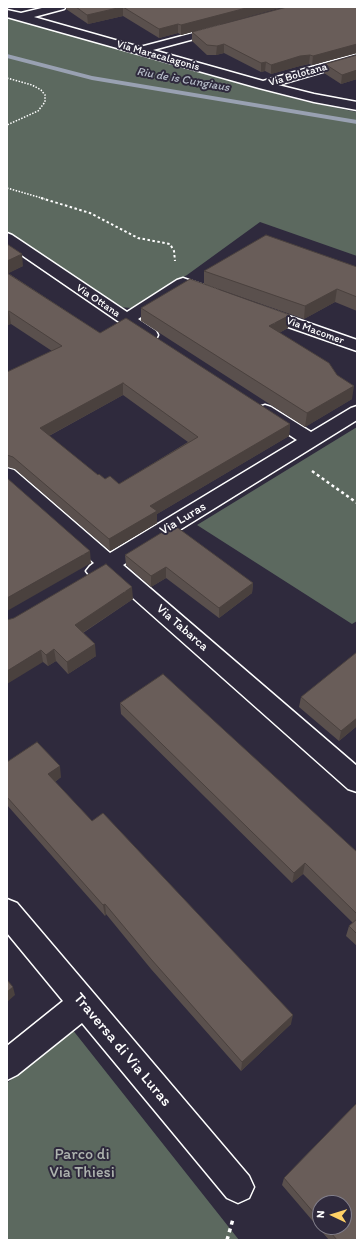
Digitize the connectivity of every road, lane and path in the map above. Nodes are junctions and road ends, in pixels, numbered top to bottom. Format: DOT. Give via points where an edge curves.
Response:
graph roads {
  1 [pos="60,7"];
  2 [pos="13,15"];
  3 [pos="234,25"];
  4 [pos="140,51"];
  5 [pos="357,58"];
  6 [pos="7,78"];
  7 [pos="263,85"];
  8 [pos="357,106"];
  9 [pos="7,125"];
  10 [pos="7,188"];
  11 [pos="7,238"];
  12 [pos="183,283"];
  13 [pos="226,298"];
  14 [pos="248,306"];
  15 [pos="126,320"];
  16 [pos="166,346"];
  17 [pos="357,346"];
  18 [pos="252,402"];
  19 [pos="357,412"];
  20 [pos="311,441"];
  21 [pos="289,455"];
  22 [pos="7,475"];
  23 [pos="357,503"];
  24 [pos="108,564"];
  25 [pos="81,580"];
  26 [pos="353,769"];
  27 [pos="7,912"];
  28 [pos="83,1003"];
  29 [pos="7,1065"];
  30 [pos="238,1187"];
  1 -- 2 [label="street"];
  2 -- 4 [label="street, Via Maracalagonis"];
  3 -- 4 [label="street"];
  4 -- 7 [label="street, Via Maracalagonis"];
  5 -- 7 [label="street, Via Bolotana"];
  6 -- 9 [label="path" via="41,90 45,95 45,102 38,111"];
  7 -- 8 [label="street, Via Maracalagonis"];
  10 -- 12 [label="path" via="90,213 138,238 170,244 174,251 176,276"];
  11 -- 15 [label="street, Via Ottana"];
  12 -- 13 [label="street"];
  12 -- 15 [label="street"];
  14 -- 17 [label="street, Via Macomer"];
  15 -- 16 [label="street, Via Ottana"];
  18 -- 20 [label="street"];
  19 -- 20 [label="street, Via Luras"];
  20 -- 21 [label="street, Via Luras"];
  21 -- 23 [label="path"];
  21 -- 24 [label="street, Via Luras"];
  22 -- 24 [label="street, Via Tabarca"];
  24 -- 25 [label="street, Via Luras"];
  24 -- 26 [label="street, Via Tabarca"];
  27 -- 28 [label="street, Traversa di Via Luras"];
  28 -- 29 [label="street"];
  28 -- 30 [label="street, Traversa di Via Luras"];
}
